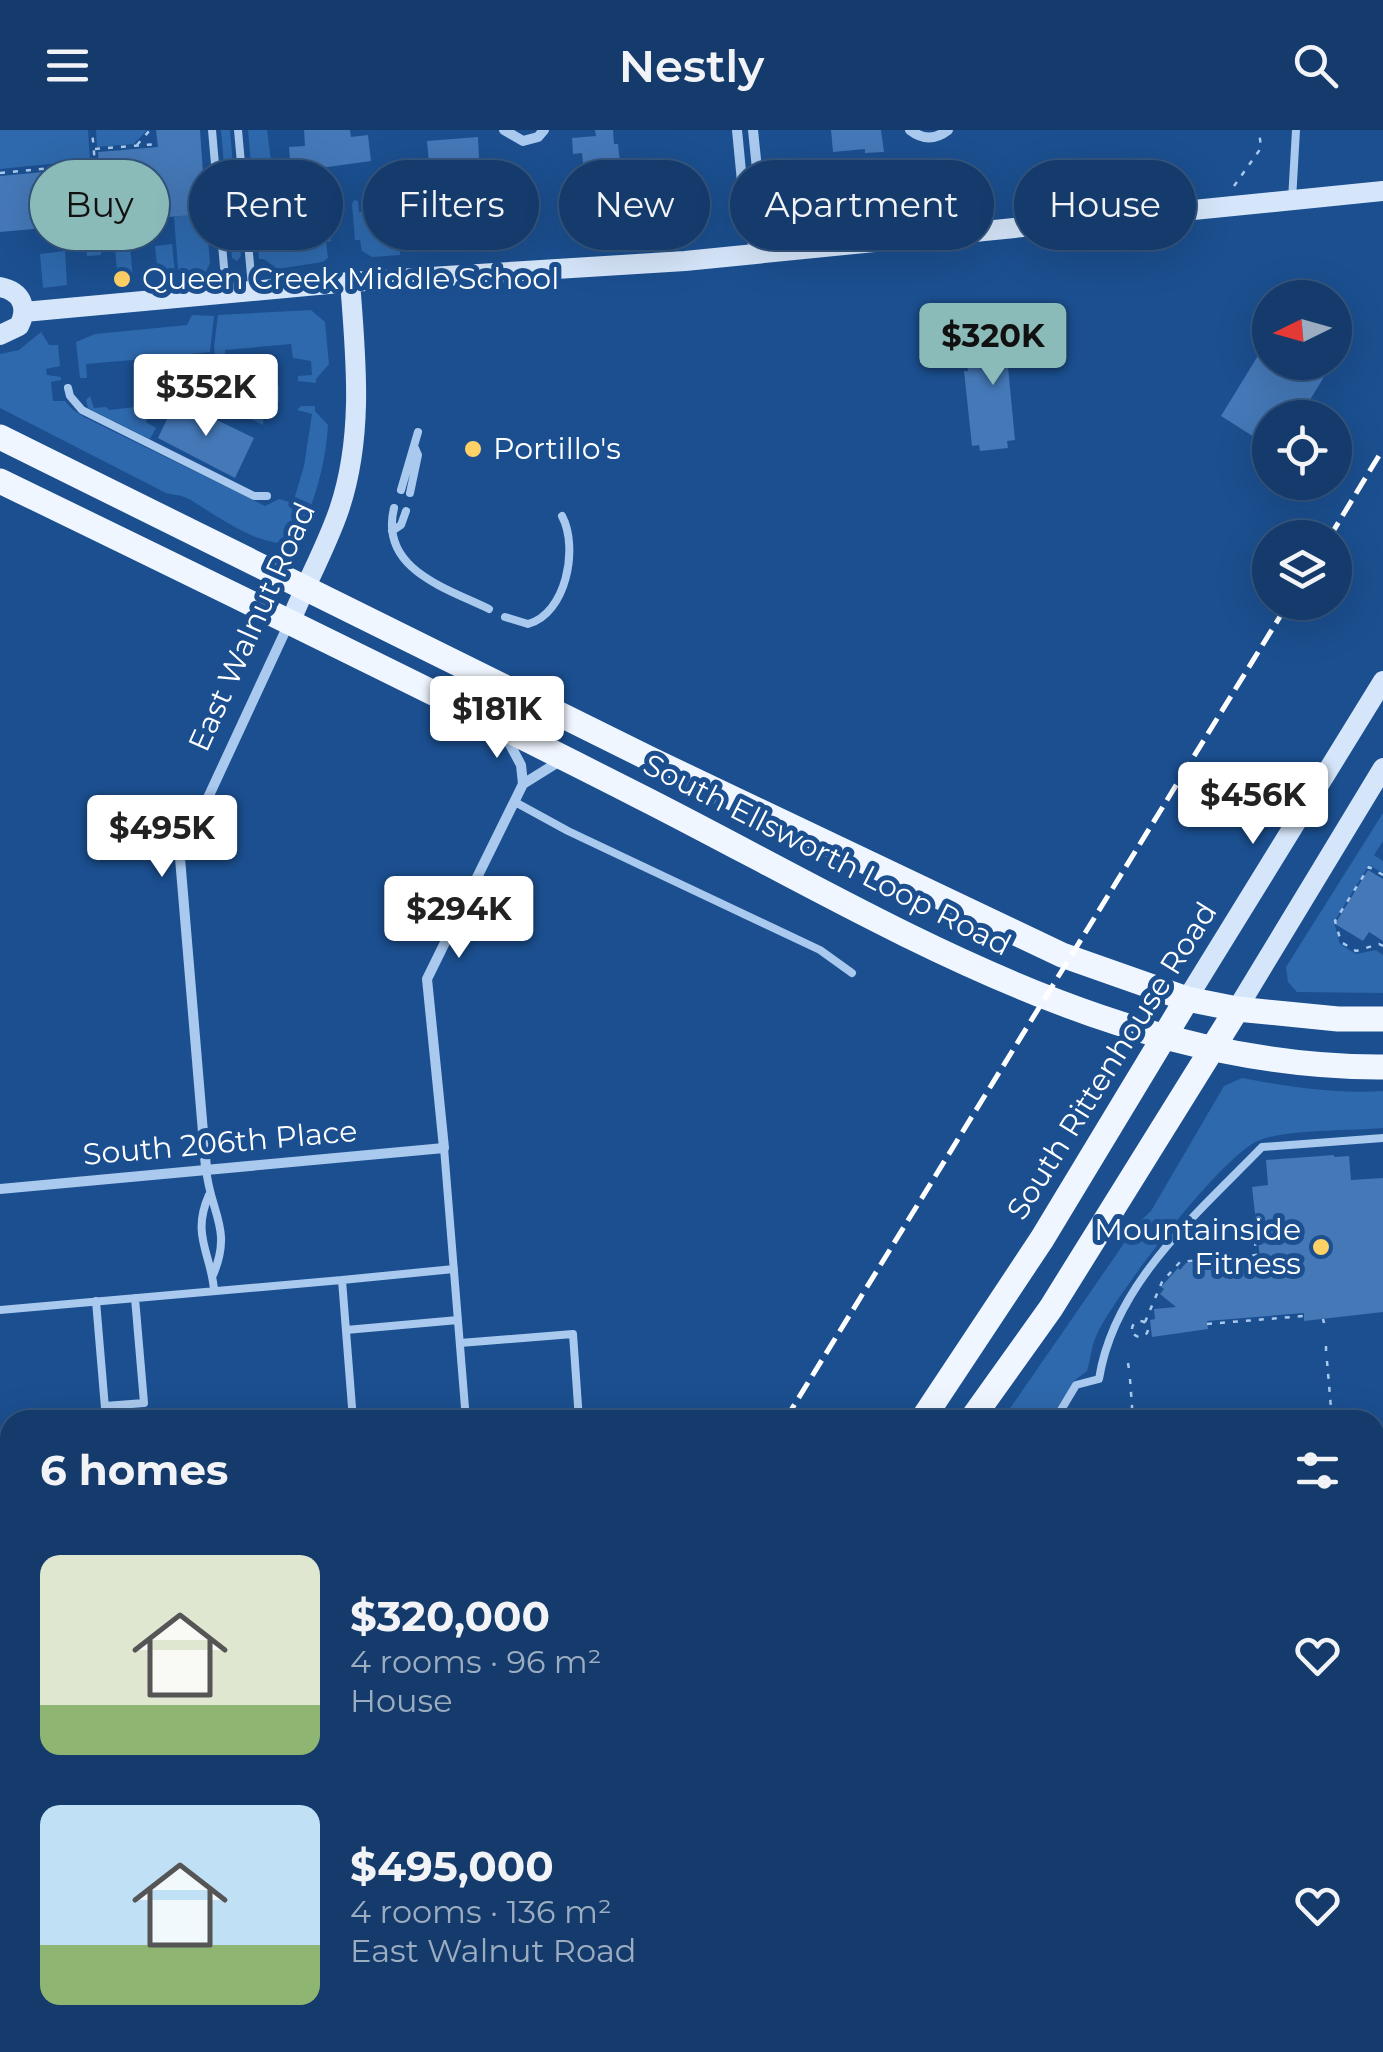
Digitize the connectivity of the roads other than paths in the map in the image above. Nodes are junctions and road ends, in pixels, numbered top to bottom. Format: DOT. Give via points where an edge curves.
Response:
graph roads {
  1 [pos="212,130"];
  2 [pos="238,130"];
  3 [pos="504,130"];
  4 [pos="544,130"];
  5 [pos="736,130"];
  6 [pos="752,130"];
  7 [pos="910,130"];
  8 [pos="948,130"];
  9 [pos="1296,130"];
  10 [pos="1383,191"];
  11 [pos="1292,202"];
  12 [pos="756,253"];
  13 [pos="350,282"];
  14 [pos="0,287"];
  15 [pos="252,292"];
  16 [pos="226,294"];
  17 [pos="24,312"];
  18 [pos="0,336"];
  19 [pos="68,388"];
  20 [pos="418,432"];
  21 [pos="0,438"];
  22 [pos="0,481"];
  23 [pos="406,491"];
  24 [pos="267,496"];
  25 [pos="394,508"];
  26 [pos="406,511"];
  27 [pos="562,516"];
  28 [pos="392,531"];
  29 [pos="304,587"];
  30 [pos="489,610"];
  31 [pos="505,617"];
  32 [pos="290,622"];
  33 [pos="1383,681"];
  34 [pos="502,729"];
  35 [pos="564,758"];
  36 [pos="1383,768"];
  37 [pos="523,784"];
  38 [pos="515,802"];
  39 [pos="852,973"];
  40 [pos="1188,1000"];
  41 [pos="1237,1009"];
  42 [pos="1383,1019"];
  43 [pos="1164,1038"];
  44 [pos="1211,1049"];
  45 [pos="1383,1067"];
  46 [pos="1383,1138"];
  47 [pos="444,1148"];
  48 [pos="206,1168"];
  49 [pos="0,1189"];
  50 [pos="209,1195"];
  51 [pos="454,1269"];
  52 [pos="213,1275"];
  53 [pos="342,1280"];
  54 [pos="214,1290"];
  55 [pos="135,1298"];
  56 [pos="96,1301"];
  57 [pos="0,1310"];
  58 [pos="458,1320"];
  59 [pos="346,1330"];
  60 [pos="460,1343"];
  61 [pos="105,1406"];
  62 [pos="105,1410"];
  63 [pos="352,1410"];
  64 [pos="465,1410"];
  65 [pos="578,1410"];
  66 [pos="929,1410"];
  67 [pos="977,1410"];
  68 [pos="1062,1410"];
  1 -- 16 [label="lane"];
  2 -- 15 [label="lane"];
  3 -- 4 [label="street" via="524,141"];
  5 -- 12 [label="street" via="746,223"];
  6 -- 12 [label="street" via="762,218"];
  7 -- 8 [label="street" via="925,138"];
  9 -- 11 [label="lane"];
  10 -- 11 [label="street"];
  11 -- 12 [label="street"];
  12 -- 13 [label="street"];
  13 -- 15 [label="street"];
  13 -- 29 [label="street, East Walnut Road" via="357,420 339,511"];
  14 -- 17 [label="street" via="19,296"];
  15 -- 16 [label="street"];
  16 -- 17 [label="street"];
  17 -- 18 [label="street" via="14,332"];
  19 -- 24 [label="lane" via="82,410 254,496"];
  20 -- 23 [label="lane"];
  21 -- 29 [label="main road, South Ellsworth Loop Road"];
  22 -- 32 [label="main road, South Ellsworth Loop Road"];
  25 -- 28 [label="lane"];
  26 -- 28 [label="lane"];
  27 -- 31 [label="lane" via="570,530 570,572 546,616 528,624"];
  28 -- 30 [label="lane" via="400,559"];
  29 -- 32 [label="street, East Walnut Road"];
  29 -- 40 [label="main road, South Ellsworth Loop Road" via="1015,935"];
  32 -- 34 [label="main road, South Ellsworth Loop Road"];
  32 -- 48 [label="street, East Walnut Road" via="180,858"];
  33 -- 40 [label="street, South Rittenhouse Road"];
  34 -- 35 [label="main road, South Ellsworth Loop Road"];
  34 -- 37 [label="street" via="521,764"];
  35 -- 37 [label="street"];
  35 -- 43 [label="main road, South Ellsworth Loop Road" via="994,976"];
  36 -- 41 [label="street"];
  37 -- 38 [label="street"];
  38 -- 39 [label="lane" via="820,950"];
  38 -- 47 [label="street" via="427,979"];
  40 -- 41 [label="main road, South Ellsworth Loop Road"];
  40 -- 43 [label="main road, South Rittenhouse Road"];
  41 -- 42 [label="main road, South Ellsworth Loop Road"];
  41 -- 44 [label="main road"];
  43 -- 44 [label="main road, South Ellsworth Loop Road"];
  43 -- 66 [label="main road, South Rittenhouse Road"];
  44 -- 45 [label="main road, South Ellsworth Loop Road" via="1303,1064"];
  44 -- 67 [label="main road" via="1067,1284"];
  46 -- 68 [label="lane" via="1262,1147 1132,1292 1103,1351 1099,1379 1076,1386"];
  47 -- 48 [label="street, South 206th Place"];
  47 -- 51 [label="lane"];
  48 -- 49 [label="street, South 206th Place"];
  48 -- 50 [label="lane"];
  50 -- 52 [label="lane" via="200,1215 203,1254"];
  50 -- 52 [label="lane" via="220,1212 223,1252"];
  51 -- 53 [label="lane"];
  51 -- 58 [label="lane"];
  52 -- 54 [label="lane"];
  53 -- 54 [label="lane"];
  53 -- 59 [label="lane"];
  54 -- 55 [label="lane"];
  55 -- 56 [label="lane"];
  55 -- 61 [label="lane" via="144,1402"];
  56 -- 57 [label="lane"];
  56 -- 61 [label="lane"];
  58 -- 59 [label="lane"];
  58 -- 60 [label="lane"];
  59 -- 63 [label="lane"];
  60 -- 64 [label="lane"];
  60 -- 65 [label="lane" via="573,1334"];
  61 -- 62 [label="lane"];
}
